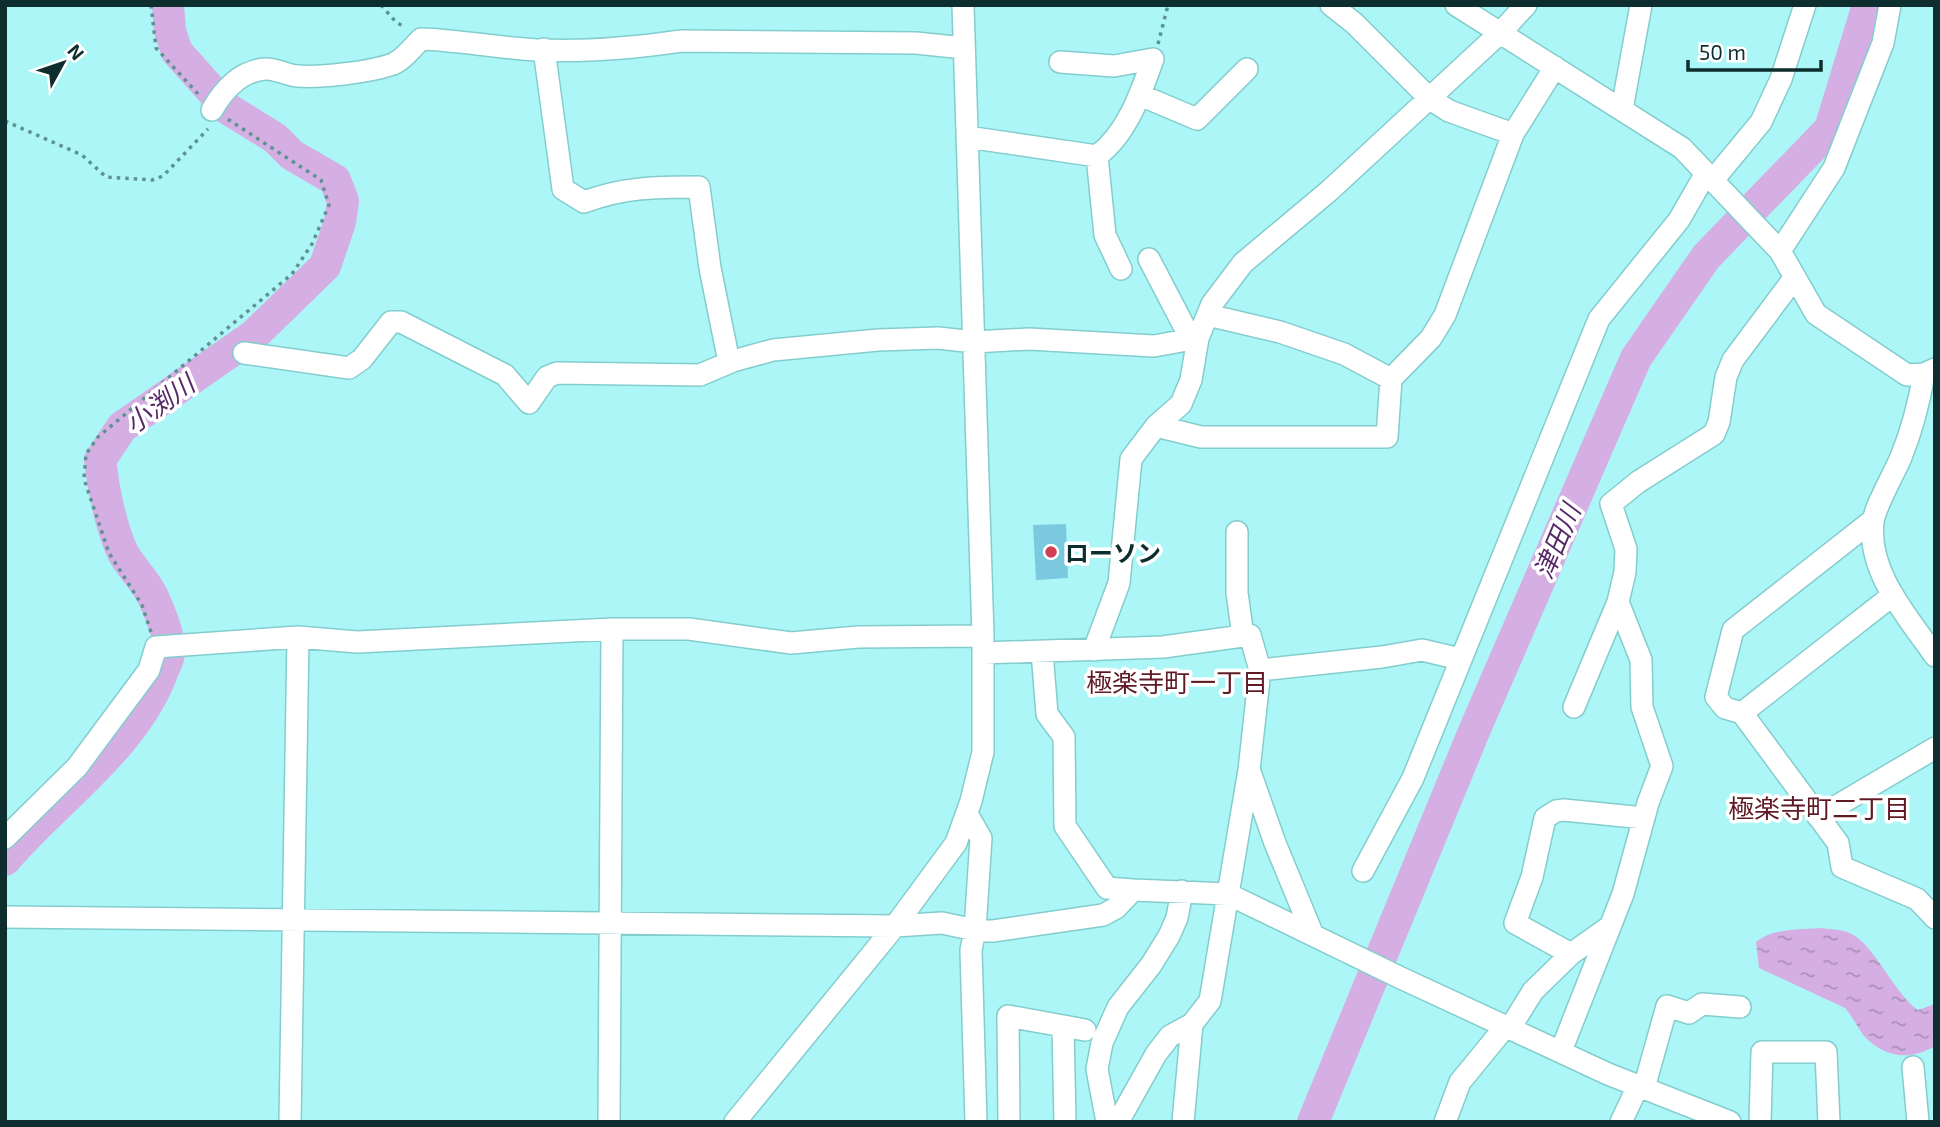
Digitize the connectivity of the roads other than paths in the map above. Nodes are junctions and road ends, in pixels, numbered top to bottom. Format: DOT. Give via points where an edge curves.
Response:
graph roads {
  1 [pos="963,5"];
  2 [pos="1331,5"];
  3 [pos="1456,5"];
  4 [pos="1526,5"];
  5 [pos="1641,5"];
  6 [pos="1805,5"];
  7 [pos="1890,5"];
  8 [pos="1501,32"];
  9 [pos="964,48"];
  10 [pos="544,49"];
  11 [pos="1060,62"];
  12 [pos="1555,67"];
  13 [pos="1247,69"];
  14 [pos="1140,95"];
  15 [pos="1430,99"];
  16 [pos="1622,109"];
  17 [pos="212,110"];
  18 [pos="1513,134"];
  19 [pos="967,137"];
  20 [pos="1097,156"];
  21 [pos="1714,181"];
  22 [pos="1780,251"];
  23 [pos="1149,259"];
  24 [pos="1122,269"];
  25 [pos="1795,277"];
  26 [pos="1208,315"];
  27 [pos="1198,338"];
  28 [pos="974,342"];
  29 [pos="244,353"];
  30 [pos="729,362"];
  31 [pos="1930,372"];
  32 [pos="1391,379"];
  33 [pos="1156,426"];
  34 [pos="1873,520"];
  35 [pos="1237,532"];
  36 [pos="1893,595"];
  37 [pos="1618,602"];
  38 [pos="612,629"];
  39 [pos="1243,636"];
  40 [pos="298,637"];
  41 [pos="983,645"];
  42 [pos="1094,650"];
  43 [pos="1042,652"];
  44 [pos="1935,656"];
  45 [pos="1460,660"];
  46 [pos="1260,670"];
  47 [pos="1574,708"];
  48 [pos="1742,713"];
  49 [pos="1935,748"];
  50 [pos="1249,770"];
  51 [pos="967,814"];
  52 [pos="1818,817"];
  53 [pos="1644,818"];
  54 [pos="5,838"];
  55 [pos="1363,872"];
  56 [pos="1133,890"];
  57 [pos="1182,891"];
  58 [pos="1227,894"];
  59 [pos="5,917"];
  60 [pos="292,918"];
  61 [pos="1935,918"];
  62 [pos="610,922"];
  63 [pos="895,926"];
  64 [pos="1609,928"];
  65 [pos="975,930"];
  66 [pos="1313,935"];
  67 [pos="1571,954"];
  68 [pos="1740,1007"];
  69 [pos="1192,1024"];
  70 [pos="1063,1026"];
  71 [pos="1507,1028"];
  72 [pos="1085,1030"];
  73 [pos="1561,1051"];
  74 [pos="1913,1068"];
  75 [pos="1641,1087"];
  76 [pos="290,1122"];
  77 [pos="609,1122"];
  78 [pos="735,1122"];
  79 [pos="976,1122"];
  80 [pos="1009,1122"];
  81 [pos="1065,1122"];
  82 [pos="1107,1122"];
  83 [pos="1118,1122"];
  84 [pos="1183,1122"];
  85 [pos="1445,1122"];
  86 [pos="1622,1122"];
  87 [pos="1730,1122"];
  88 [pos="1760,1122"];
  89 [pos="1829,1122"];
  90 [pos="1918,1122"];
  1 -- 9 [label="street"];
  2 -- 15 [label="street"];
  3 -- 8 [label="street"];
  4 -- 8 [label="street"];
  5 -- 16 [label="street"];
  6 -- 21 [label="street" via="1781,79 1761,122"];
  7 -- 22 [label="street" via="1883,43 1834,168"];
  8 -- 12 [label="street"];
  8 -- 15 [label="street"];
  9 -- 10 [label="street" via="916,43 681,41"];
  9 -- 19 [label="street"];
  10 -- 17 [label="street" via="421,39 395,64 308,77 268,68 254,72 224,90"];
  10 -- 30 [label="street" via="563,190 584,202 610,192 699,187"];
  11 -- 14 [label="street" via="1114,66 1153,59"];
  12 -- 16 [label="street"];
  12 -- 18 [label="street"];
  13 -- 14 [label="street" via="1226,99 1198,119"];
  14 -- 20 [label="street" via="1110,146"];
  15 -- 18 [label="street" via="1449,111"];
  15 -- 26 [label="street" via="1244,262"];
  16 -- 21 [label="street" via="1682,148"];
  18 -- 32 [label="street" via="1445,315 1431,338"];
  19 -- 20 [label="street"];
  19 -- 28 [label="street"];
  20 -- 24 [label="street" via="1100,236"];
  21 -- 22 [label="street"];
  21 -- 45 [label="street" via="1599,319"];
  22 -- 25 [label="street"];
  23 -- 27 [label="street" via="1186,330"];
  25 -- 31 [label="street" via="1816,314 1907,375"];
  25 -- 37 [label="street" via="1733,360 1714,434 1611,504 1626,549"];
  26 -- 27 [label="street"];
  26 -- 32 [label="street" via="1280,332 1344,354"];
  27 -- 28 [label="street" via="1154,346 1029,339"];
  27 -- 33 [label="street" via="1191,380 1181,404"];
  28 -- 30 [label="street" via="878,340 773,350"];
  28 -- 41 [label="street"];
  29 -- 30 [label="street" via="349,368 362,359 391,322 401,322 505,375 529,403 547,377 557,373 700,375"];
  31 -- 34 [label="street" via="1902,455"];
  32 -- 33 [label="street" via="1387,437 1201,437"];
  33 -- 42 [label="street" via="1131,459 1119,583"];
  34 -- 36 [label="street" via="1875,552"];
  34 -- 48 [label="street" via="1733,631 1716,697 1725,708"];
  35 -- 39 [label="street" via="1237,593"];
  36 -- 44 [label="street"];
  36 -- 48 [label="street"];
  37 -- 47 [label="street"];
  37 -- 53 [label="street" via="1641,660 1642,707 1662,766"];
  38 -- 40 [label="street" via="357,642"];
  38 -- 41 [label="street" via="689,629 791,643 858,637"];
  38 -- 62 [label="street"];
  39 -- 42 [label="street"];
  39 -- 46 [label="street" via="1250,635"];
  40 -- 54 [label="street" via="156,647 149,670 77,767"];
  40 -- 60 [label="street"];
  41 -- 43 [label="street"];
  41 -- 51 [label="street" via="983,752"];
  42 -- 43 [label="street"];
  43 -- 56 [label="street" via="1047,713 1064,737 1065,826 1107,888"];
  45 -- 46 [label="street" via="1422,650"];
  45 -- 55 [label="street" via="1413,779"];
  46 -- 50 [label="street"];
  48 -- 52 [label="street"];
  49 -- 52 [label="street"];
  50 -- 58 [label="street"];
  50 -- 66 [label="street"];
  51 -- 63 [label="street" via="956,843"];
  51 -- 65 [label="street" via="981,838"];
  52 -- 61 [label="street" via="1838,843 1842,867 1917,900"];
  53 -- 64 [label="street"];
  53 -- 67 [label="street" via="1564,810 1545,818 1532,877 1515,923"];
  56 -- 57 [label="street"];
  56 -- 65 [label="street" via="1103,915 993,932"];
  57 -- 58 [label="street"];
  57 -- 82 [label="street" via="1169,936 1118,1007 1102,1043 1097,1069"];
  58 -- 66 [label="street"];
  58 -- 69 [label="street" via="1210,1001"];
  59 -- 60 [label="street"];
  60 -- 62 [label="street"];
  60 -- 76 [label="street"];
  62 -- 63 [label="street"];
  62 -- 77 [label="street"];
  63 -- 65 [label="street" via="942,923"];
  63 -- 78 [label="street"];
  64 -- 67 [label="street"];
  64 -- 73 [label="street"];
  65 -- 79 [label="street" via="971,950"];
  66 -- 71 [label="street"];
  67 -- 71 [label="street" via="1528,998"];
  68 -- 75 [label="street" via="1702,1004 1689,1013 1667,1006"];
  69 -- 83 [label="street" via="1170,1036 1156,1054"];
  69 -- 84 [label="street"];
  70 -- 72 [label="street"];
  70 -- 80 [label="street" via="1008,1016"];
  70 -- 81 [label="street"];
  71 -- 73 [label="street"];
  71 -- 85 [label="street" via="1460,1082"];
  73 -- 75 [label="street"];
  74 -- 90 [label="street"];
  75 -- 86 [label="street"];
  75 -- 87 [label="street"];
  88 -- 89 [label="street" via="1762,1052 1826,1052"];
}
